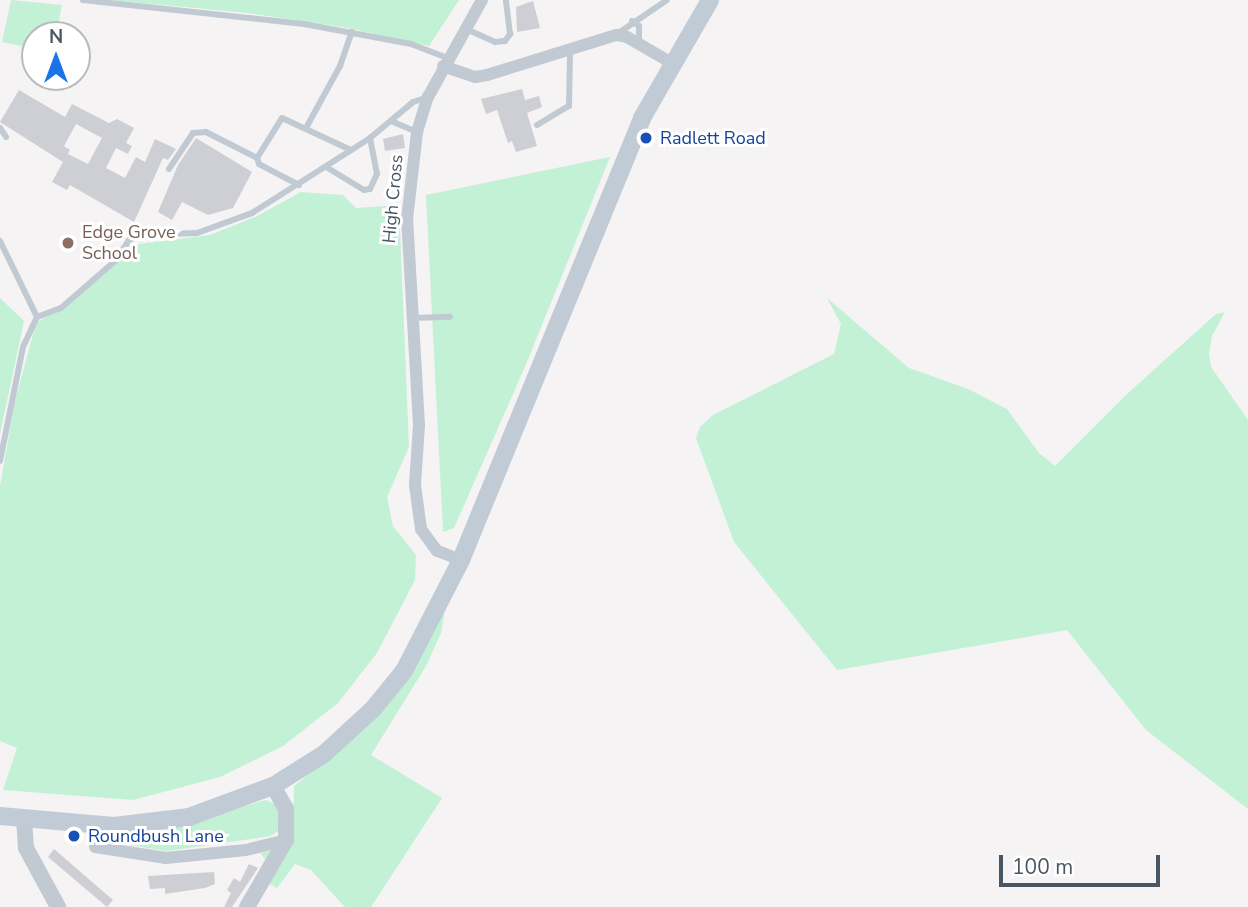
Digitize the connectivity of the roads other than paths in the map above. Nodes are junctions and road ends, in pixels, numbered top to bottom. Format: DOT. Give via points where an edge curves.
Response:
graph roads {
  1 [pos="83,0"];
  2 [pos="482,0"];
  3 [pos="506,0"];
  4 [pos="667,0"];
  5 [pos="710,0"];
  6 [pos="632,21"];
  7 [pos="464,27"];
  8 [pos="352,32"];
  9 [pos="615,35"];
  10 [pos="639,43"];
  11 [pos="570,52"];
  12 [pos="445,62"];
  13 [pos="670,62"];
  14 [pos="428,97"];
  15 [pos="391,121"];
  16 [pos="537,125"];
  17 [pos="0,128"];
  18 [pos="306,128"];
  19 [pos="417,132"];
  20 [pos="6,137"];
  21 [pos="370,138"];
  22 [pos="351,150"];
  23 [pos="257,158"];
  24 [pos="326,167"];
  25 [pos="169,169"];
  26 [pos="299,184"];
  27 [pos="0,241"];
  28 [pos="37,317"];
  29 [pos="450,317"];
  30 [pos="411,319"];
  31 [pos="0,461"];
  32 [pos="461,560"];
  33 [pos="273,786"];
  34 [pos="0,816"];
  35 [pos="24,820"];
  36 [pos="286,840"];
  37 [pos="94,848"];
  38 [pos="58,907"];
  39 [pos="247,907"];
  1 -- 8 [label="lane"];
  2 -- 7 [label="street, High Cross"];
  3 -- 7 [label="lane" via="510,34 505,41 495,42"];
  4 -- 6 [label="lane"];
  5 -- 13 [label="main road"];
  6 -- 9 [label="lane"];
  6 -- 10 [label="lane" via="639,26"];
  7 -- 12 [label="street, High Cross"];
  8 -- 12 [label="lane" via="418,46"];
  8 -- 18 [label="lane" via="340,66"];
  9 -- 10 [label="street"];
  9 -- 11 [label="street"];
  10 -- 13 [label="street"];
  11 -- 12 [label="street" via="475,77"];
  11 -- 16 [label="lane" via="569,106"];
  12 -- 14 [label="street, High Cross"];
  13 -- 32 [label="main road" via="618,173"];
  14 -- 15 [label="lane" via="412,102"];
  14 -- 19 [label="street, High Cross"];
  15 -- 19 [label="lane"];
  15 -- 21 [label="lane"];
  17 -- 20 [label="lane"];
  18 -- 22 [label="lane"];
  18 -- 23 [label="lane" via="282,118"];
  19 -- 30 [label="street, High Cross" via="407,230"];
  21 -- 22 [label="lane"];
  21 -- 24 [label="lane" via="377,174 370,189 363,190"];
  22 -- 24 [label="lane"];
  23 -- 25 [label="lane" via="206,132 193,133"];
  23 -- 26 [label="lane" via="259,164"];
  24 -- 26 [label="lane"];
  26 -- 28 [label="lane" via="216,228 129,240 115,261 61,308"];
  27 -- 28 [label="lane"];
  28 -- 31 [label="lane" via="23,347"];
  29 -- 30 [label="lane"];
  30 -- 32 [label="street, High Cross" via="421,529 437,551"];
  32 -- 33 [label="main road" via="404,671 373,709 324,754"];
  33 -- 35 [label="main road" via="189,817 148,824"];
  33 -- 36 [label="street" via="286,809"];
  34 -- 35 [label="main road"];
  35 -- 38 [label="street" via="26,848"];
  36 -- 37 [label="street" via="246,850 166,858"];
  36 -- 39 [label="street"];
}
